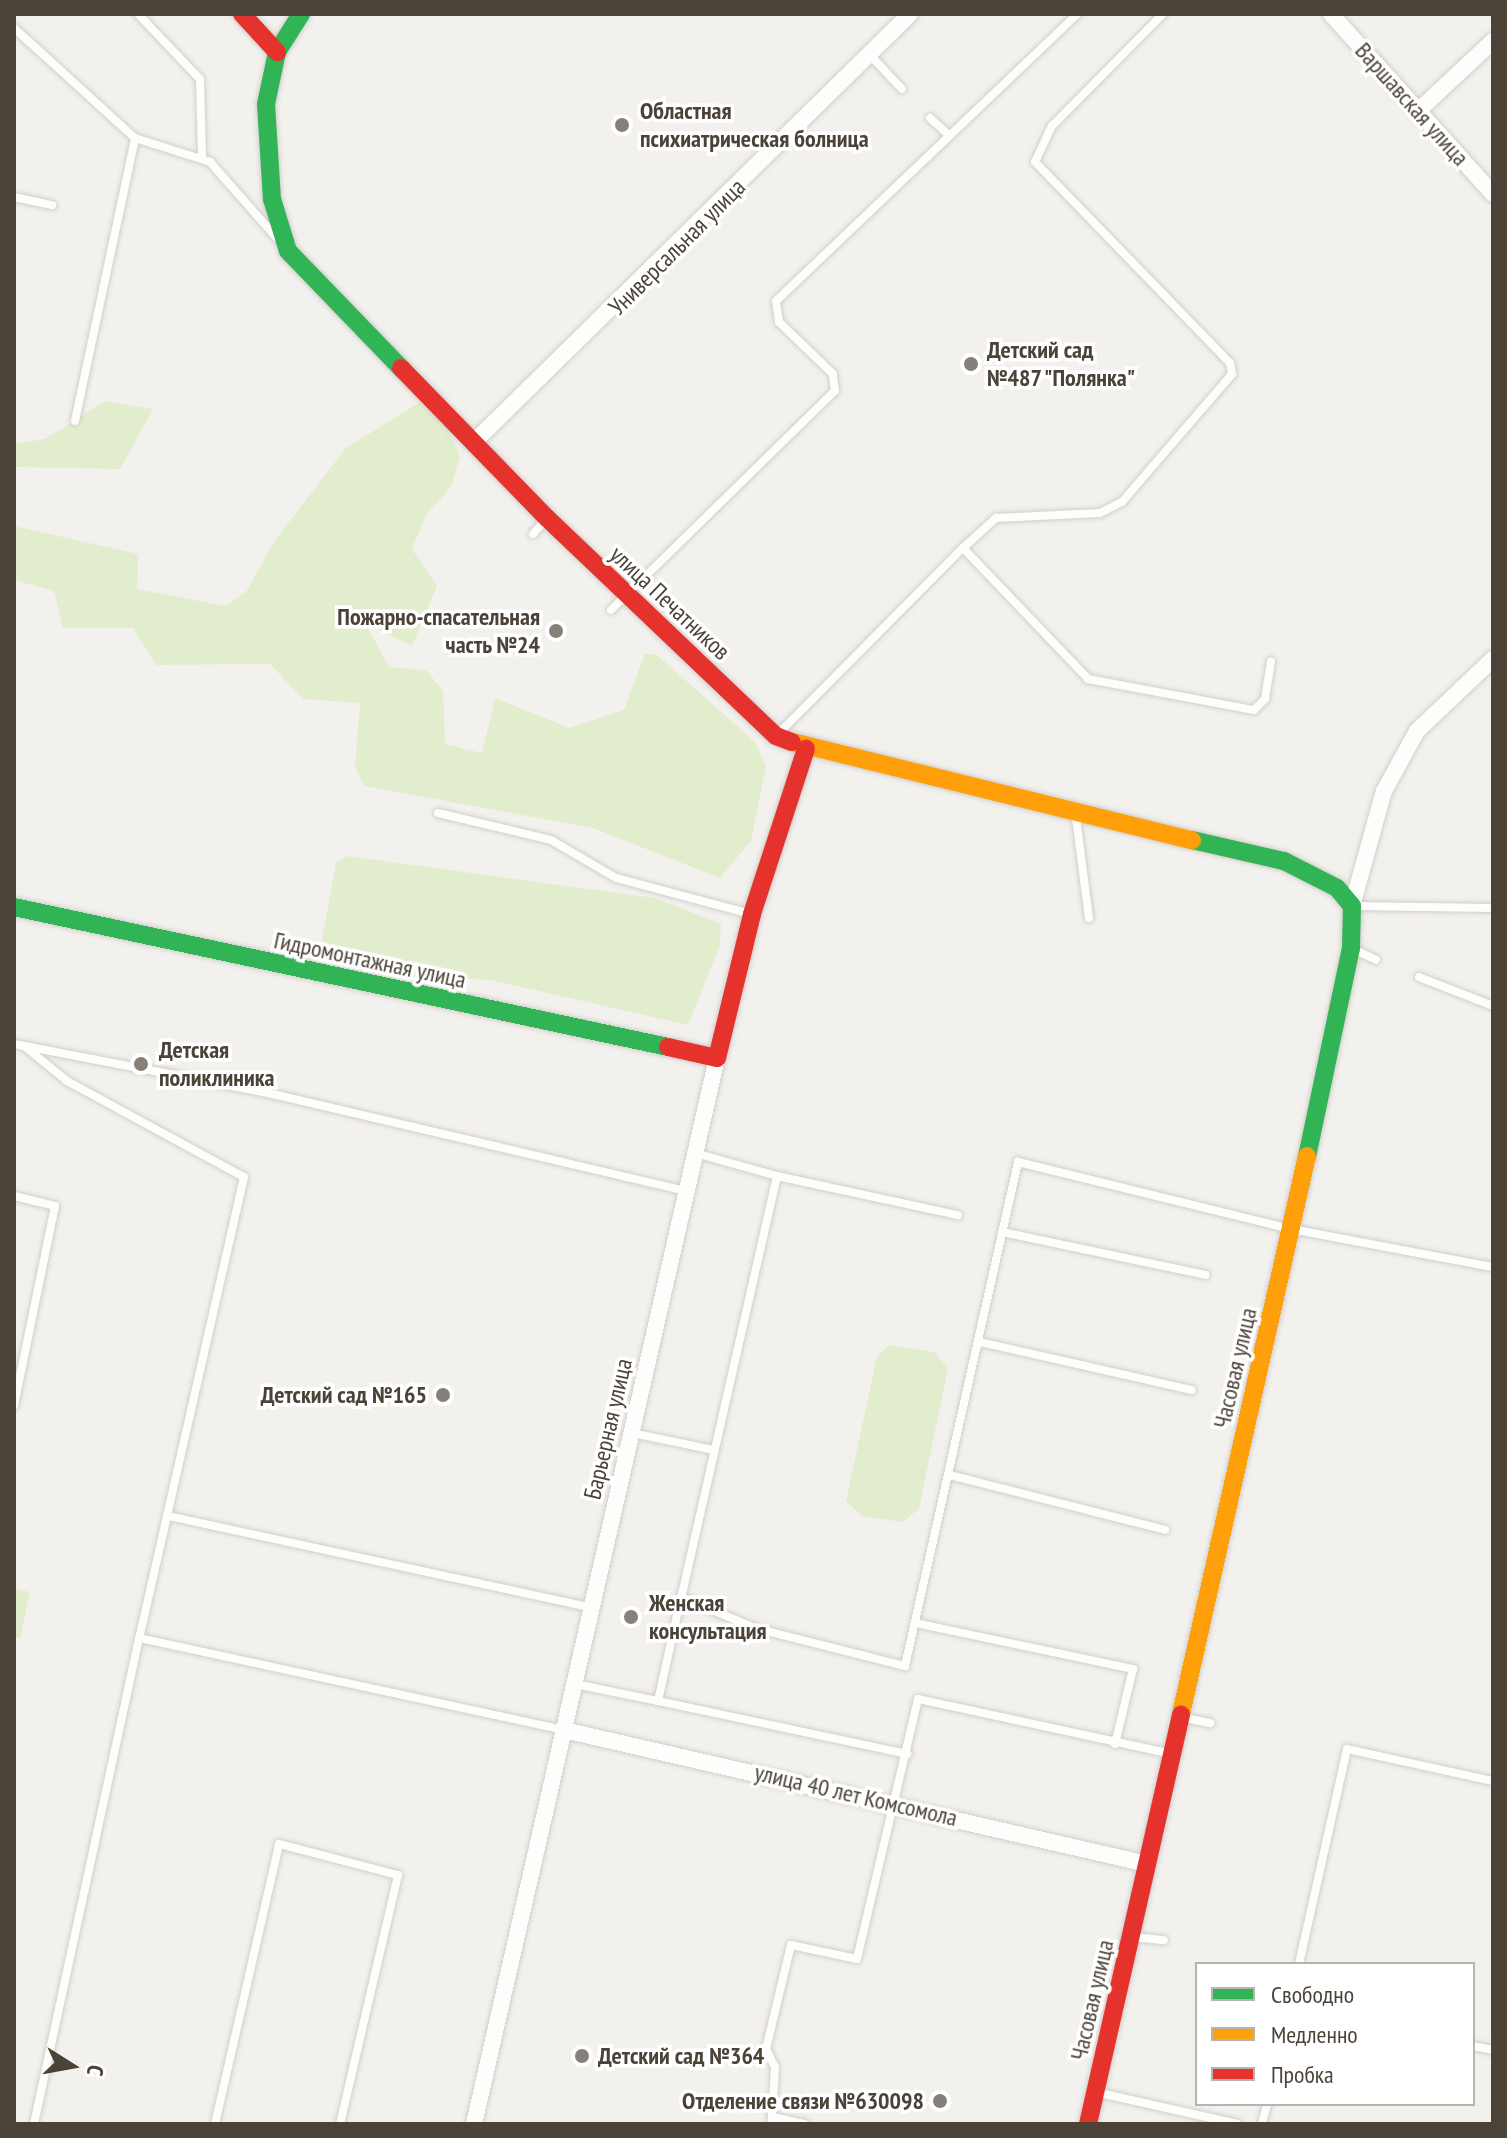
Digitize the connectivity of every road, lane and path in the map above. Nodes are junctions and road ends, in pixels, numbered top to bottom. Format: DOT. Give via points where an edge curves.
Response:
graph roads {
  1 [pos="138,14"];
  2 [pos="242,14"];
  3 [pos="301,14"];
  4 [pos="910,14"];
  5 [pos="1077,14"];
  6 [pos="1163,14"];
  7 [pos="1331,14"];
  8 [pos="14,28"];
  9 [pos="1493,41"];
  10 [pos="277,52"];
  11 [pos="869,54"];
  12 [pos="902,89"];
  13 [pos="1417,112"];
  14 [pos="930,118"];
  15 [pos="949,135"];
  16 [pos="135,138"];
  17 [pos="202,157"];
  18 [pos="1493,194"];
  19 [pos="14,197"];
  20 [pos="52,205"];
  21 [pos="288,251"];
  22 [pos="75,421"];
  23 [pos="474,442"];
  24 [pos="547,518"];
  25 [pos="533,534"];
  26 [pos="963,548"];
  27 [pos="625,594"];
  28 [pos="611,610"];
  29 [pos="1493,659"];
  30 [pos="1271,661"];
  31 [pos="776,736"];
  32 [pos="806,749"];
  33 [pos="438,813"];
  34 [pos="1075,813"];
  35 [pos="1352,906"];
  36 [pos="14,907"];
  37 [pos="1493,908"];
  38 [pos="752,914"];
  39 [pos="1089,918"];
  40 [pos="1351,948"];
  41 [pos="1376,960"];
  42 [pos="1419,977"];
  43 [pos="1493,1006"];
  44 [pos="19,1045"];
  45 [pos="717,1058"];
  46 [pos="695,1153"];
  47 [pos="777,1176"];
  48 [pos="687,1191"];
  49 [pos="14,1196"];
  50 [pos="958,1215"];
  51 [pos="1291,1229"];
  52 [pos="1002,1232"];
  53 [pos="1493,1267"];
  54 [pos="1206,1275"];
  55 [pos="980,1342"];
  56 [pos="1192,1390"];
  57 [pos="14,1406"];
  58 [pos="632,1433"];
  59 [pos="714,1450"];
  60 [pos="950,1475"];
  61 [pos="168,1516"];
  62 [pos="1165,1530"];
  63 [pos="681,1597"];
  64 [pos="592,1608"];
  65 [pos="915,1623"];
  66 [pos="139,1638"];
  67 [pos="575,1684"];
  68 [pos="658,1701"];
  69 [pos="1181,1716"];
  70 [pos="1210,1723"];
  71 [pos="564,1730"];
  72 [pos="1115,1744"];
  73 [pos="907,1754"];
  74 [pos="1172,1754"];
  75 [pos="1493,1781"];
  76 [pos="897,1802"];
  77 [pos="1147,1864"];
  78 [pos="1131,1937"];
  79 [pos="1164,1940"];
  80 [pos="1299,1962"];
  81 [pos="1095,2092"];
  82 [pos="771,2120"];
  83 [pos="34,2124"];
  84 [pos="215,2124"];
  85 [pos="340,2124"];
  86 [pos="474,2124"];
  87 [pos="804,2124"];
  88 [pos="1088,2124"];
  89 [pos="1238,2124"];
  1 -- 17 [label="lane" via="200,79"];
  2 -- 10 [label="main road"];
  3 -- 10 [label="main road"];
  4 -- 11 [label="street, Универсальная улица"];
  5 -- 15 [label="lane"];
  6 -- 26 [label="lane" via="1052,126 1035,162 1230,363 1232,374 1122,502 1100,513 996,518"];
  7 -- 13 [label="street, Варшавская улица"];
  8 -- 16 [label="lane"];
  9 -- 13 [label="street"];
  10 -- 21 [label="main road" via="266,104 268,156"];
  11 -- 12 [label="lane"];
  11 -- 23 [label="street, Универсальная улица"];
  13 -- 18 [label="street, Варшавская улица"];
  14 -- 15 [label="lane"];
  15 -- 27 [label="lane" via="776,301 779,322 833,374 835,391"];
  16 -- 17 [label="lane"];
  16 -- 22 [label="lane"];
  17 -- 21 [label="lane"];
  19 -- 20 [label="lane"];
  21 -- 23 [label="main road, улица Печатников"];
  23 -- 24 [label="main road, улица Печатников"];
  24 -- 25 [label="lane"];
  24 -- 27 [label="main road, улица Печатников"];
  26 -- 30 [label="lane" via="1088,679 1254,710 1265,699"];
  26 -- 31 [label="lane"];
  27 -- 28 [label="lane"];
  27 -- 31 [label="main road, улица Печатников"];
  29 -- 35 [label="street, Часовая улица" via="1417,731 1384,791"];
  31 -- 32 [label="main road, улица Печатников"];
  32 -- 34 [label="main road, улица Печатников"];
  32 -- 38 [label="main road, Барьерная улица"];
  33 -- 38 [label="lane" via="551,840 616,878"];
  34 -- 35 [label="main road, улица Печатников" via="1284,861 1337,888"];
  34 -- 39 [label="lane"];
  35 -- 37 [label="lane"];
  35 -- 40 [label="main road, Часовая улица"];
  36 -- 45 [label="main road, Гидромонтажная улица"];
  38 -- 45 [label="main road, Барьерная улица"];
  40 -- 41 [label="lane"];
  40 -- 51 [label="main road, Часовая улица"];
  42 -- 43 [label="lane"];
  44 -- 48 [label="lane" via="264,1092"];
  44 -- 61 [label="lane" via="67,1081 244,1177"];
  45 -- 46 [label="street, Барьерная улица"];
  46 -- 47 [label="lane"];
  46 -- 48 [label="street, Барьерная улица"];
  47 -- 50 [label="lane"];
  47 -- 59 [label="lane"];
  48 -- 58 [label="street, Барьерная улица"];
  49 -- 57 [label="lane" via="55,1206"];
  51 -- 52 [label="lane" via="1018,1162"];
  51 -- 53 [label="lane"];
  51 -- 69 [label="main road, Часовая улица"];
  52 -- 54 [label="lane"];
  52 -- 55 [label="lane"];
  55 -- 56 [label="lane"];
  55 -- 60 [label="lane"];
  58 -- 59 [label="lane"];
  58 -- 64 [label="street, Барьерная улица"];
  59 -- 63 [label="lane"];
  60 -- 62 [label="lane"];
  60 -- 65 [label="lane"];
  61 -- 64 [label="lane"];
  61 -- 66 [label="lane"];
  63 -- 65 [label="lane" via="755,1628 905,1666"];
  63 -- 68 [label="lane"];
  64 -- 67 [label="street, Барьерная улица"];
  65 -- 72 [label="lane" via="1133,1669"];
  66 -- 71 [label="lane"];
  66 -- 83 [label="lane"];
  67 -- 68 [label="lane"];
  67 -- 71 [label="street, Барьерная улица"];
  68 -- 73 [label="lane"];
  69 -- 70 [label="lane"];
  69 -- 74 [label="main road, Часовая улица"];
  71 -- 76 [label="street, улица 40 лет Комсомола"];
  71 -- 86 [label="street, Барьерная улица"];
  72 -- 73 [label="lane" via="918,1699"];
  72 -- 74 [label="lane"];
  73 -- 76 [label="lane"];
  74 -- 77 [label="main road, Часовая улица"];
  75 -- 80 [label="lane" via="1347,1749"];
  76 -- 77 [label="street, улица 40 лет Комсомола"];
  76 -- 82 [label="lane" via="857,1959 791,1945 766,2049 775,2067"];
  77 -- 78 [label="main road, Часовая улица"];
  78 -- 79 [label="lane"];
  78 -- 81 [label="main road, Часовая улица"];
  81 -- 88 [label="main road, Часовая улица"];
  81 -- 89 [label="lane"];
  82 -- 87 [label="lane"];
  84 -- 85 [label="lane" via="279,1844 398,1875"];
}
